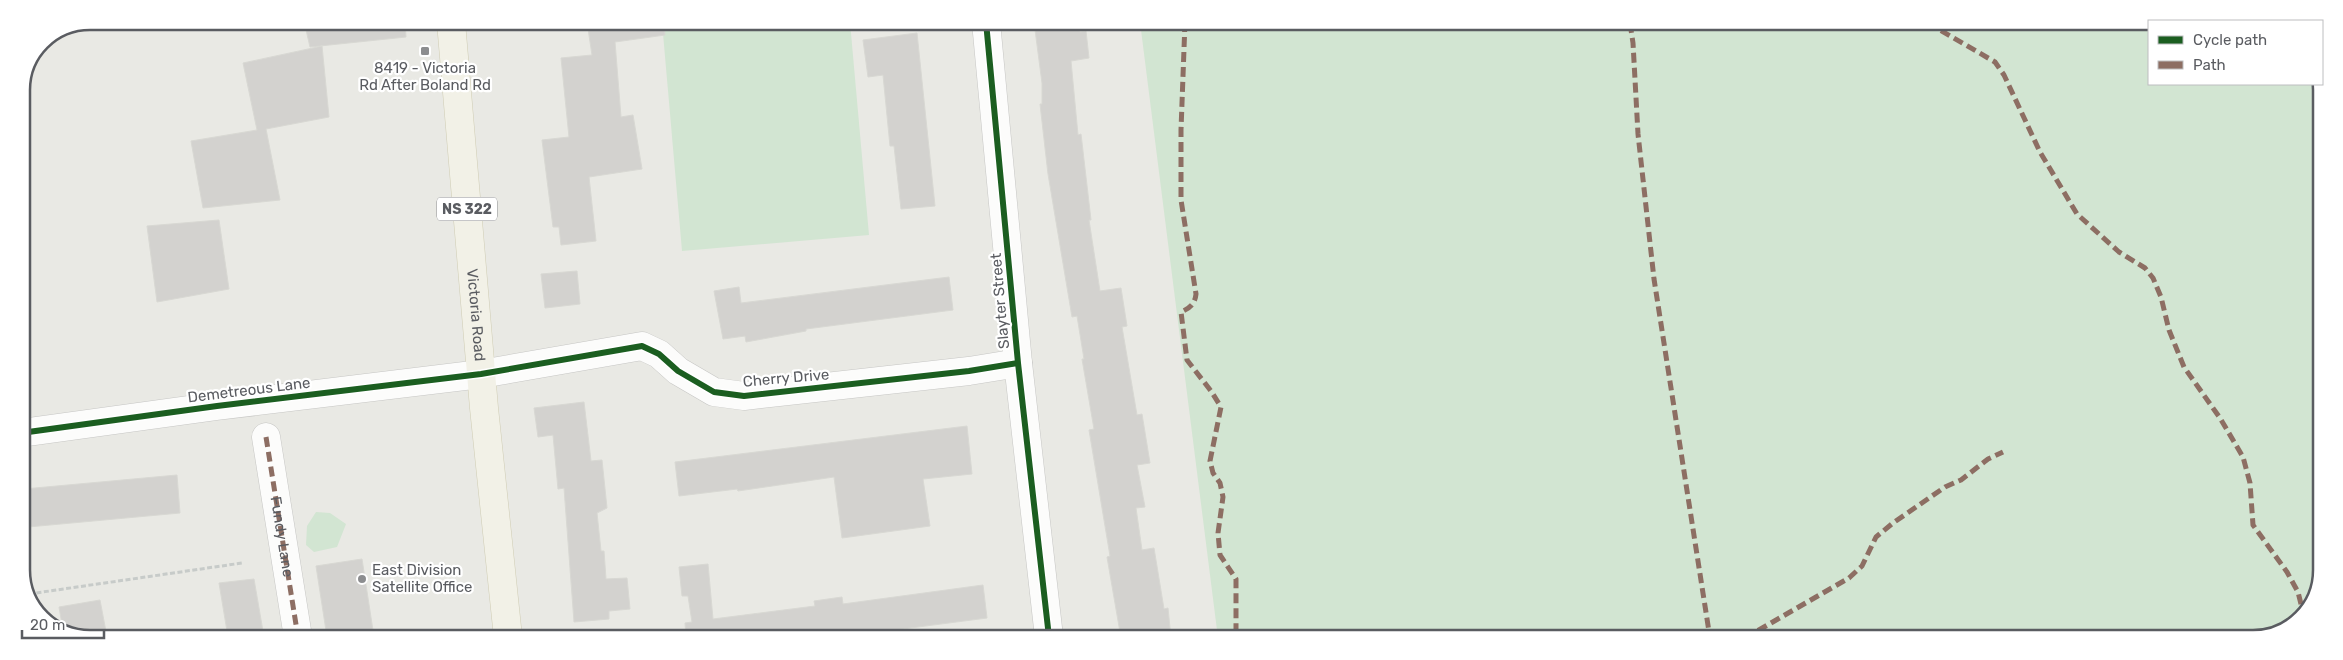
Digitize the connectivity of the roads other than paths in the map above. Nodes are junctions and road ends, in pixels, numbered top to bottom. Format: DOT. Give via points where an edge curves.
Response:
graph roads {
  1 [pos="452,30"];
  2 [pos="987,30"];
  3 [pos="1018,363"];
  4 [pos="481,374"];
  5 [pos="30,432"];
  6 [pos="266,437"];
  7 [pos="297,630"];
  8 [pos="507,630"];
  9 [pos="1048,630"];
  1 -- 4 [label="main road, Victoria Road / NS 322"];
  2 -- 3 [label="street, Slayter Street"];
  3 -- 4 [label="street, Cherry Drive" via="744,396 714,392 642,346"];
  3 -- 9 [label="street, Slayter Street"];
  4 -- 5 [label="street, Demetreous Lane"];
  4 -- 8 [label="main road, Victoria Road / NS 322"];
  6 -- 7 [label="street, Fundy Lane"];
}
